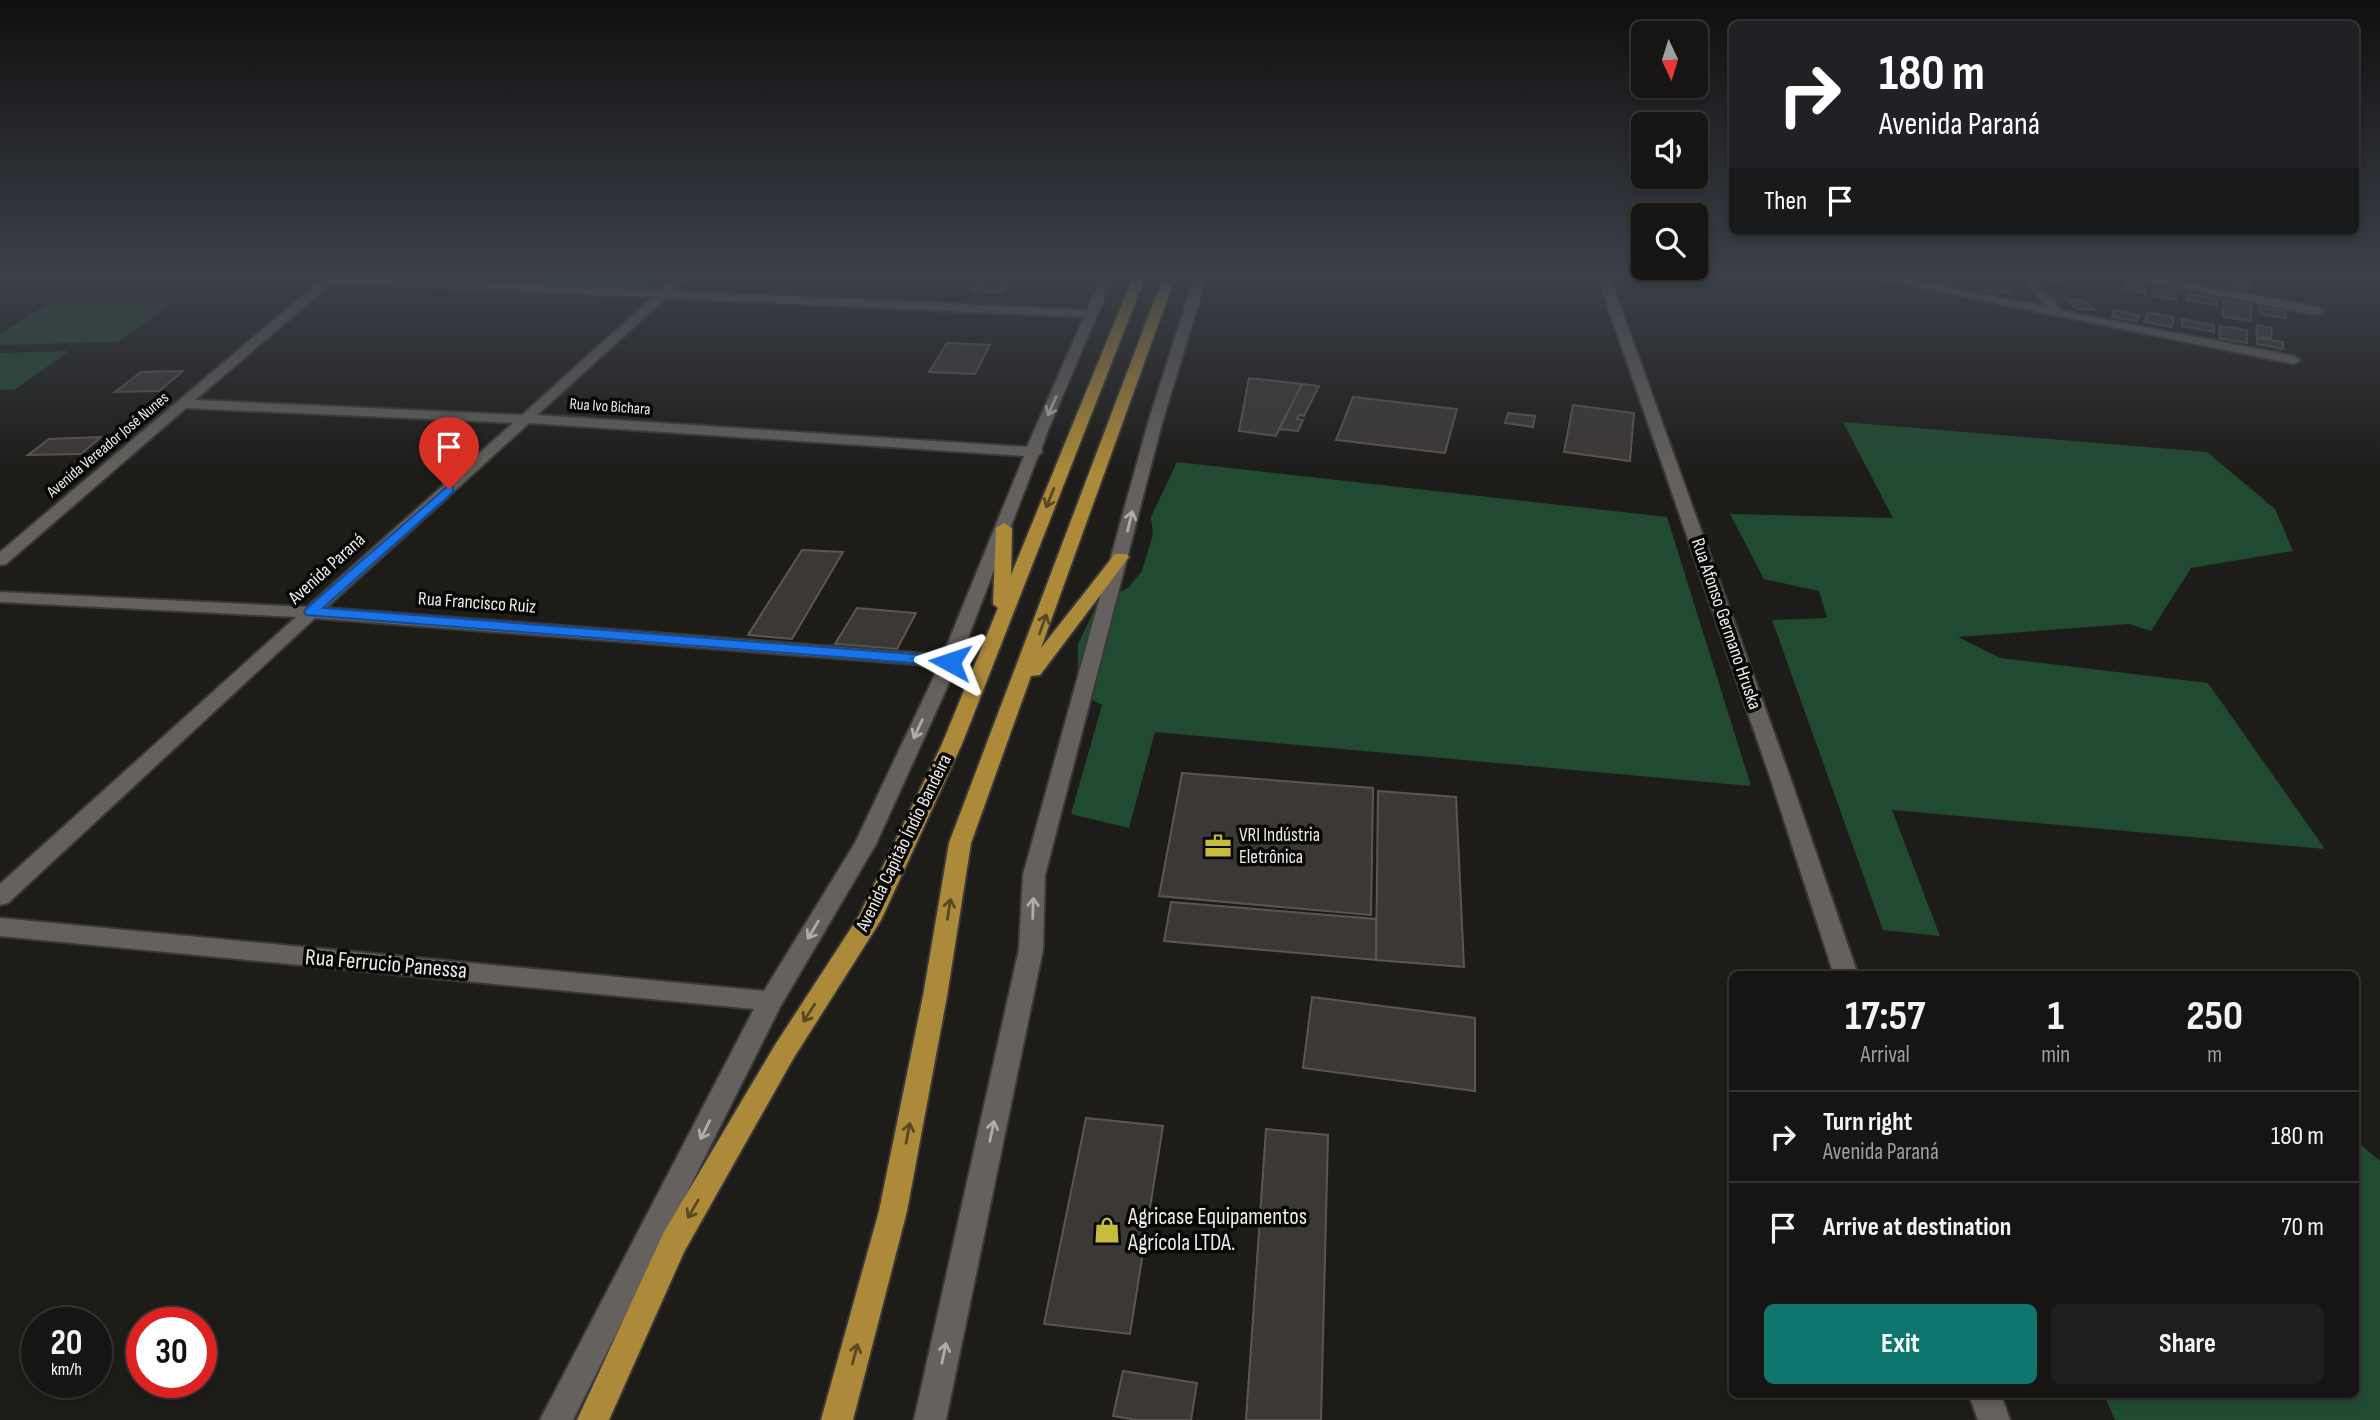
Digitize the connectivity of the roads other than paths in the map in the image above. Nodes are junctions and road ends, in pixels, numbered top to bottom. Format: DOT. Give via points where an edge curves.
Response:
graph roads {
  1 [pos="257,341"];
  2 [pos="613,341"];
  3 [pos="1081,341"];
  4 [pos="1113,341"];
  5 [pos="1146,341"];
  6 [pos="1180,341"];
  7 [pos="1626,341"];
  8 [pos="2200,341"];
  9 [pos="2294,360"];
  10 [pos="183,404"];
  11 [pos="527,419"];
  12 [pos="1035,452"];
  13 [pos="1004,528"];
  14 [pos="1121,557"];
  15 [pos="0,560"];
  16 [pos="0,597"];
  17 [pos="311,612"];
  18 [pos="1001,620"];
  19 [pos="950,662"];
  20 [pos="1018,692"];
  21 [pos="0,897"];
  22 [pos="0,927"];
  23 [pos="1845,971"];
  24 [pos="771,1001"];
  25 [pos="1986,1398"];
  26 [pos="556,1420"];
  27 [pos="593,1420"];
  28 [pos="838,1420"];
  29 [pos="930,1420"];
  30 [pos="1994,1420"];
  1 -- 10 [label="street, Avenida Vereador José Nunes"];
  2 -- 11 [label="street, Avenida Paraná"];
  3 -- 12 [label="street, one-way"];
  4 -- 18 [label="main road, Avenida Capitão Índio Bandeira, one-way"];
  20 -- 5 [label="main road, one-way"];
  14 -- 6 [label="street, one-way"];
  7 -- 23 [label="street, Rua Afonso Germano Hruska"];
  8 -- 9 [label="street"];
  10 -- 11 [label="street, Rua Ivo Bichara"];
  10 -- 15 [label="street, Avenida Vereador José Nunes"];
  11 -- 12 [label="street, Rua Ivo Bichara"];
  11 -- 17 [label="street, Avenida Paraná"];
  12 -- 13 [label="street"];
  13 -- 18 [label="main road"];
  13 -- 19 [label="street"];
  14 -- 20 [label="main road"];
  29 -- 14 [label="street, one-way" via="1031,949 1034,875"];
  16 -- 17 [label="street, Rua Francisco Ruiz"];
  17 -- 19 [label="street, Rua Francisco Ruiz"];
  17 -- 21 [label="street, Avenida Paraná"];
  18 -- 27 [label="main road, Avenida Capitão Índio Bandeira, one-way" via="952,744 869,920 784,1052 674,1242"];
  19 -- 24 [label="street, one-way" via="865,844"];
  28 -- 20 [label="main road, one-way" via="893,1211 960,843"];
  22 -- 24 [label="street, Rua Ferrucio Panessa"];
  24 -- 26 [label="street, one-way"];
  25 -- 30 [label="street"];
}
